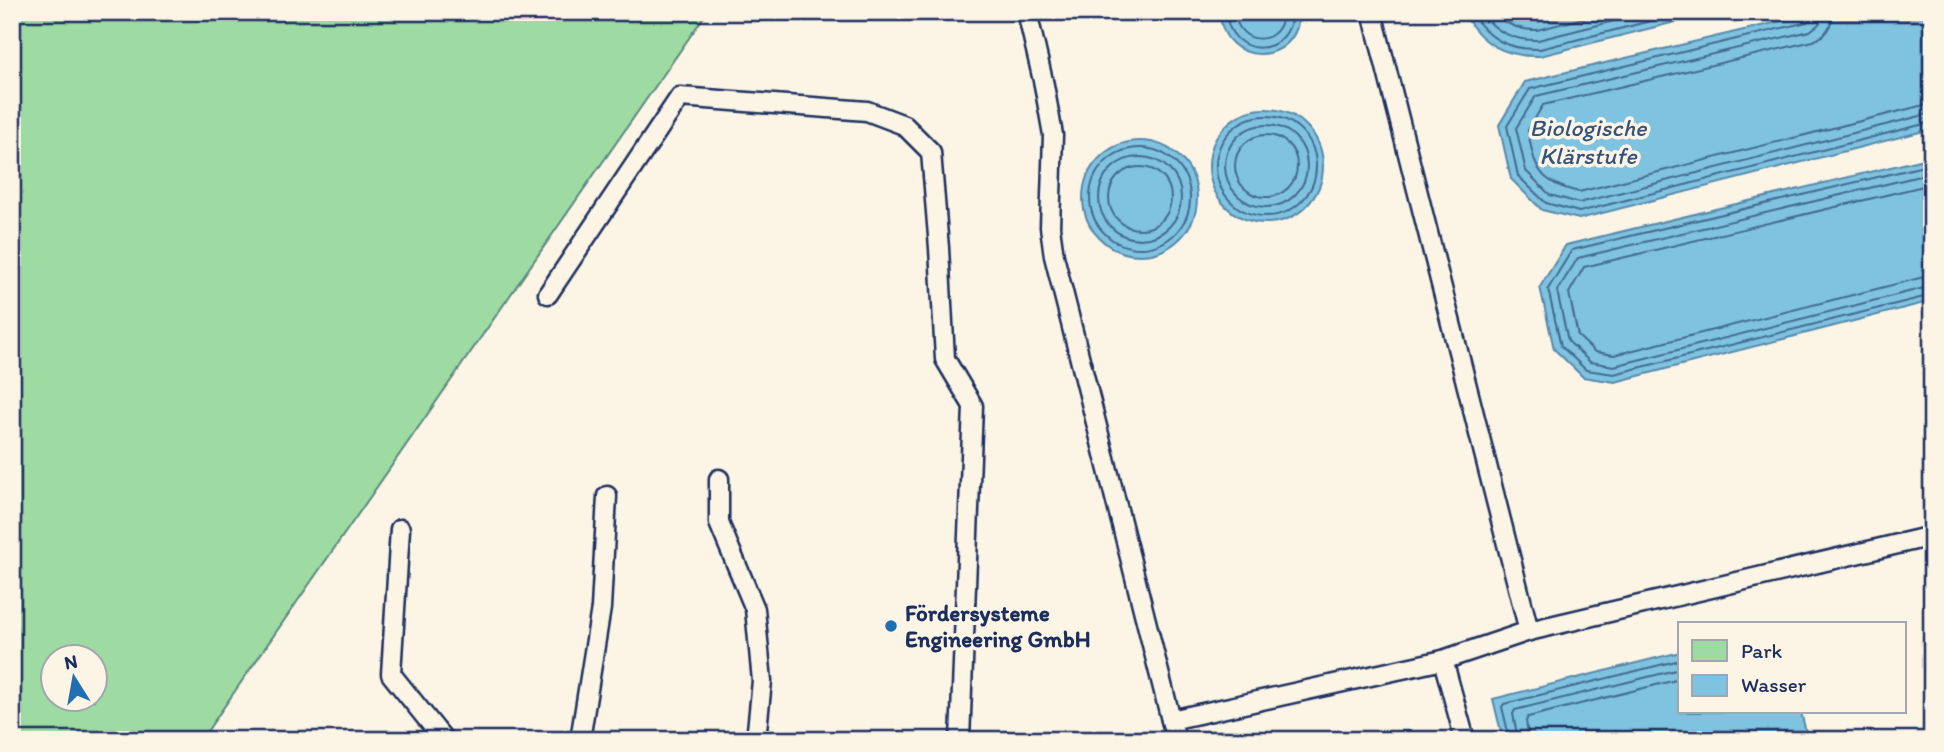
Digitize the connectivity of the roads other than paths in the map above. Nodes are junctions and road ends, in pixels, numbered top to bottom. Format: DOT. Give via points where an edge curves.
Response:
graph roads {
  1 [pos="1027,12"];
  2 [pos="1372,12"];
  3 [pos="548,294"];
  4 [pos="719,480"];
  5 [pos="607,496"];
  6 [pos="400,529"];
  7 [pos="1932,536"];
  8 [pos="1529,631"];
  9 [pos="1443,660"];
  10 [pos="1171,720"];
  11 [pos="444,740"];
  12 [pos="580,740"];
  13 [pos="756,740"];
  14 [pos="960,740"];
  15 [pos="1176,740"];
  16 [pos="1465,740"];
  1 -- 10 [label="lane" via="1053,135 1050,227 1054,256"];
  2 -- 8 [label="lane"];
  3 -- 14 [label="lane" via="680,97 867,111 904,125 931,152 944,359 973,406"];
  4 -- 13 [label="lane" via="719,523 755,609 762,681"];
  5 -- 12 [label="lane" via="601,608"];
  6 -- 11 [label="lane" via="391,674"];
  7 -- 8 [label="lane"];
  8 -- 9 [label="lane"];
  9 -- 10 [label="lane"];
  9 -- 16 [label="lane"];
  10 -- 15 [label="lane"];
}
